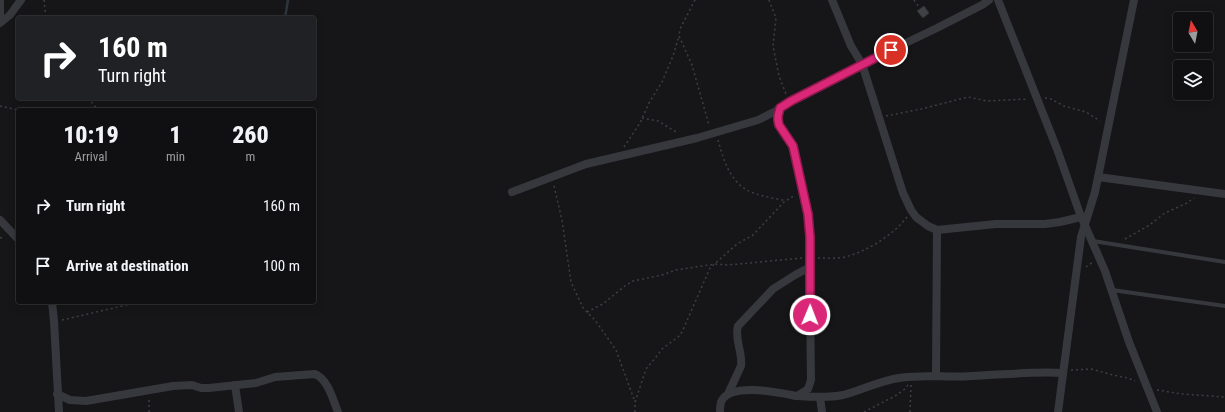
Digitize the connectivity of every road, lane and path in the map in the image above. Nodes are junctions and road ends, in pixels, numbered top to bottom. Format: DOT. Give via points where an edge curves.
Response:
graph roads {
  1 [pos="0,0"];
  2 [pos="21,0"];
  3 [pos="44,0"];
  4 [pos="695,0"];
  5 [pos="769,0"];
  6 [pos="832,0"];
  7 [pos="914,0"];
  8 [pos="989,0"];
  9 [pos="998,0"];
  10 [pos="1134,0"];
  11 [pos="919,7"];
  12 [pos="0,14"];
  13 [pos="46,16"];
  14 [pos="0,23"];
  15 [pos="679,36"];
  16 [pos="862,64"];
  17 [pos="1037,98"];
  18 [pos="90,100"];
  19 [pos="789,102"];
  20 [pos="0,106"];
  21 [pos="96,108"];
  22 [pos="780,108"];
  23 [pos="16,110"];
  24 [pos="879,117"];
  25 [pos="642,118"];
  26 [pos="1108,125"];
  27 [pos="714,133"];
  28 [pos="680,134"];
  29 [pos="619,157"];
  30 [pos="552,176"];
  31 [pos="1098,177"];
  32 [pos="803,189"];
  33 [pos="1201,191"];
  34 [pos="512,192"];
  35 [pos="1225,194"];
  36 [pos="786,201"];
  37 [pos="911,210"];
  38 [pos="0,220"];
  39 [pos="1083,220"];
  40 [pos="937,230"];
  41 [pos="16,237"];
  42 [pos="1093,241"];
  43 [pos="1115,245"];
  44 [pos="810,258"];
  45 [pos="1100,258"];
  46 [pos="1225,262"];
  47 [pos="715,264"];
  48 [pos="810,267"];
  49 [pos="1076,274"];
  50 [pos="1112,290"];
  51 [pos="52,304"];
  52 [pos="131,304"];
  53 [pos="1225,306"];
  54 [pos="587,312"];
  55 [pos="54,321"];
  56 [pos="1064,373"];
  57 [pos="936,375"];
  58 [pos="912,378"];
  59 [pos="236,385"];
  60 [pos="1146,386"];
  61 [pos="149,390"];
  62 [pos="57,394"];
  63 [pos="728,394"];
  64 [pos="797,396"];
  65 [pos="820,397"];
  66 [pos="1225,397"];
  67 [pos="635,402"];
  68 [pos="59,412"];
  69 [pos="149,412"];
  70 [pos="239,412"];
  71 [pos="338,412"];
  72 [pos="635,412"];
  73 [pos="720,412"];
  74 [pos="822,412"];
  75 [pos="864,412"];
  76 [pos="910,412"];
  77 [pos="1058,412"];
  78 [pos="1156,412"];
  1 -- 12 [label="street"];
  2 -- 14 [label="street"];
  3 -- 13 [label="path"];
  4 -- 15 [label="path"];
  5 -- 19 [label="path" via="776,18 773,46 777,68"];
  6 -- 16 [label="street" via="851,46"];
  7 -- 11 [label="path"];
  8 -- 16 [label="street"];
  9 -- 17 [label="street"];
  10 -- 26 [label="street"];
  15 -- 25 [label="path" via="662,82"];
  15 -- 27 [label="path" via="692,65"];
  16 -- 19 [label="street"];
  16 -- 24 [label="street"];
  17 -- 24 [label="path" via="987,101 968,97"];
  17 -- 26 [label="path" via="1051,99 1064,106 1086,112"];
  17 -- 39 [label="street"];
  18 -- 21 [label="path"];
  19 -- 22 [label="street"];
  20 -- 23 [label="path"];
  22 -- 27 [label="street" via="758,120"];
  22 -- 32 [label="street" via="779,125 793,146"];
  24 -- 37 [label="street" via="903,193"];
  25 -- 28 [label="path" via="658,121"];
  25 -- 29 [label="path"];
  26 -- 31 [label="street"];
  27 -- 29 [label="street"];
  27 -- 36 [label="path" via="727,166 740,184 755,193"];
  29 -- 30 [label="street" via="586,164"];
  30 -- 34 [label="street"];
  30 -- 54 [label="path" via="562,220 571,282"];
  31 -- 33 [label="street"];
  31 -- 39 [label="street" via="1092,202"];
  32 -- 36 [label="path"];
  32 -- 44 [label="street" via="809,223"];
  33 -- 35 [label="street"];
  33 -- 43 [label="path" via="1187,203 1165,213"];
  36 -- 47 [label="path" via="754,235 737,244"];
  37 -- 40 [label="street" via="921,221"];
  37 -- 44 [label="path" via="895,230 872,246 845,257"];
  38 -- 41 [label="street"];
  39 -- 40 [label="street"];
  39 -- 42 [label="street"];
  39 -- 49 [label="street"];
  40 -- 57 [label="street"];
  42 -- 43 [label="lane"];
  42 -- 45 [label="street"];
  43 -- 46 [label="lane"];
  44 -- 47 [label="path"];
  44 -- 48 [label="street"];
  45 -- 49 [label="path"];
  45 -- 50 [label="street"];
  47 -- 54 [label="path" via="676,270 633,281 603,304"];
  47 -- 67 [label="path" via="707,273 682,332 662,349 646,369"];
  48 -- 63 [label="street" via="773,290 738,326 736,332 741,366"];
  48 -- 64 [label="street" via="811,380 808,388"];
  49 -- 56 [label="street"];
  50 -- 53 [label="lane"];
  50 -- 60 [label="street"];
  51 -- 55 [label="street"];
  52 -- 55 [label="path"];
  54 -- 67 [label="path" via="616,350"];
  55 -- 62 [label="street"];
  56 -- 57 [label="street"];
  56 -- 60 [label="path" via="1091,369 1128,378"];
  56 -- 77 [label="street"];
  57 -- 58 [label="street"];
  58 -- 65 [label="street" via="887,380 841,395"];
  58 -- 75 [label="path" via="905,389"];
  58 -- 76 [label="path"];
  59 -- 61 [label="street" via="204,389 184,385"];
  59 -- 70 [label="street"];
  59 -- 71 [label="street" via="275,377 318,375 325,382"];
  60 -- 66 [label="path" via="1182,394"];
  60 -- 78 [label="street"];
  61 -- 62 [label="street" via="86,401 70,400"];
  61 -- 69 [label="path"];
  62 -- 68 [label="street"];
  63 -- 64 [label="street" via="742,390 757,390"];
  63 -- 73 [label="street" via="721,401"];
  64 -- 65 [label="street"];
  65 -- 74 [label="street"];
  67 -- 72 [label="path"];
}
